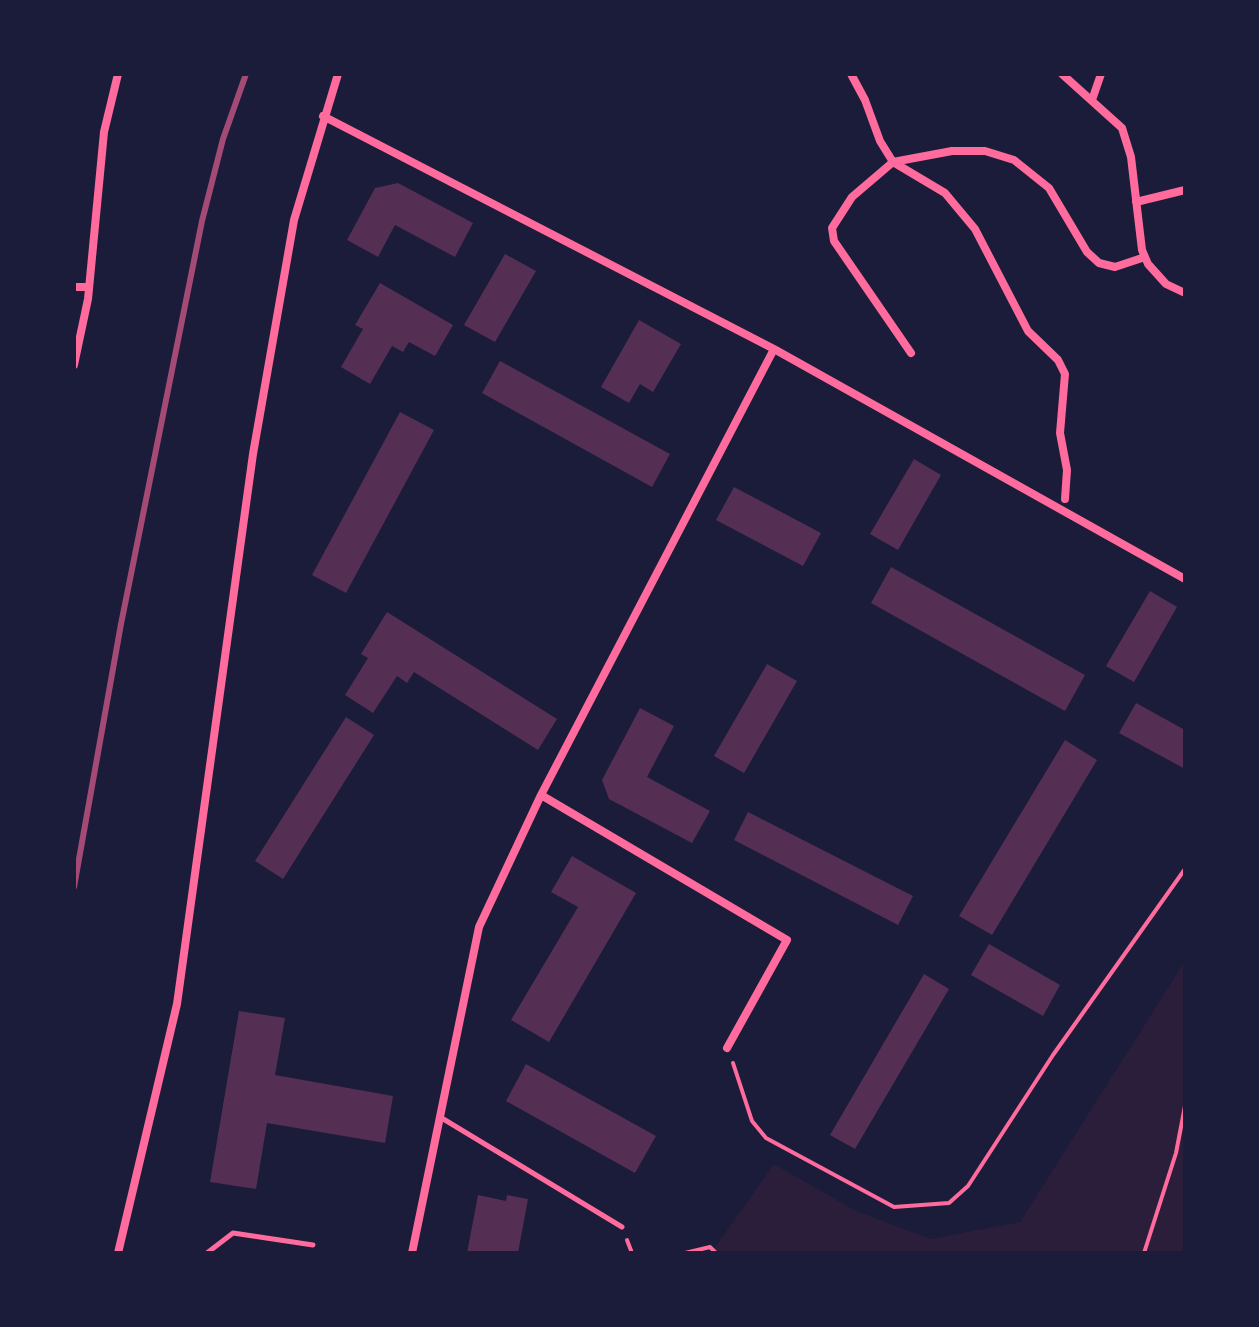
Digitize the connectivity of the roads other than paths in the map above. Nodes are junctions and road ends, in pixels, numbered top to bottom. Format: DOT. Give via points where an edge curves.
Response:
graph roads {
  1 [pos="118,74"];
  2 [pos="338,74"];
  3 [pos="851,74"];
  4 [pos="1062,74"];
  5 [pos="1101,74"];
  6 [pos="1092,100"];
  7 [pos="323,116"];
  8 [pos="893,162"];
  9 [pos="1185,190"];
  10 [pos="1136,202"];
  11 [pos="1145,257"];
  12 [pos="74,287"];
  13 [pos="89,287"];
  14 [pos="1185,293"];
  15 [pos="774,349"];
  16 [pos="911,353"];
  17 [pos="74,365"];
  18 [pos="1065,499"];
  19 [pos="1185,579"];
  20 [pos="541,795"];
  21 [pos="727,1048"];
  22 [pos="439,1116"];
  23 [pos="622,1227"];
  24 [pos="313,1245"];
  25 [pos="118,1253"];
  26 [pos="207,1253"];
  27 [pos="412,1253"];
  1 -- 13 [label="street" via="104,132"];
  2 -- 7 [label="street"];
  3 -- 8 [label="street"];
  4 -- 6 [label="street"];
  5 -- 6 [label="street"];
  6 -- 10 [label="street" via="1126,137"];
  7 -- 15 [label="street"];
  7 -- 25 [label="street" via="294,220 253,454 177,1004"];
  8 -- 11 [label="street" via="952,151 985,151 1014,160 1049,188 1099,263 1115,267"];
  8 -- 16 [label="street" via="852,197 832,228 834,241"];
  8 -- 18 [label="street" via="945,193 975,229 1028,331 1058,360 1065,374 1060,433 1067,470"];
  9 -- 10 [label="street"];
  10 -- 11 [label="street"];
  11 -- 14 [label="street" via="1166,284"];
  12 -- 13 [label="street"];
  13 -- 17 [label="street"];
  15 -- 19 [label="street"];
  15 -- 20 [label="street"];
  20 -- 21 [label="street" via="787,940"];
  20 -- 22 [label="street" via="479,927"];
  22 -- 23 [label="lane"];
  22 -- 27 [label="street"];
  24 -- 26 [label="lane" via="233,1233"];
}
